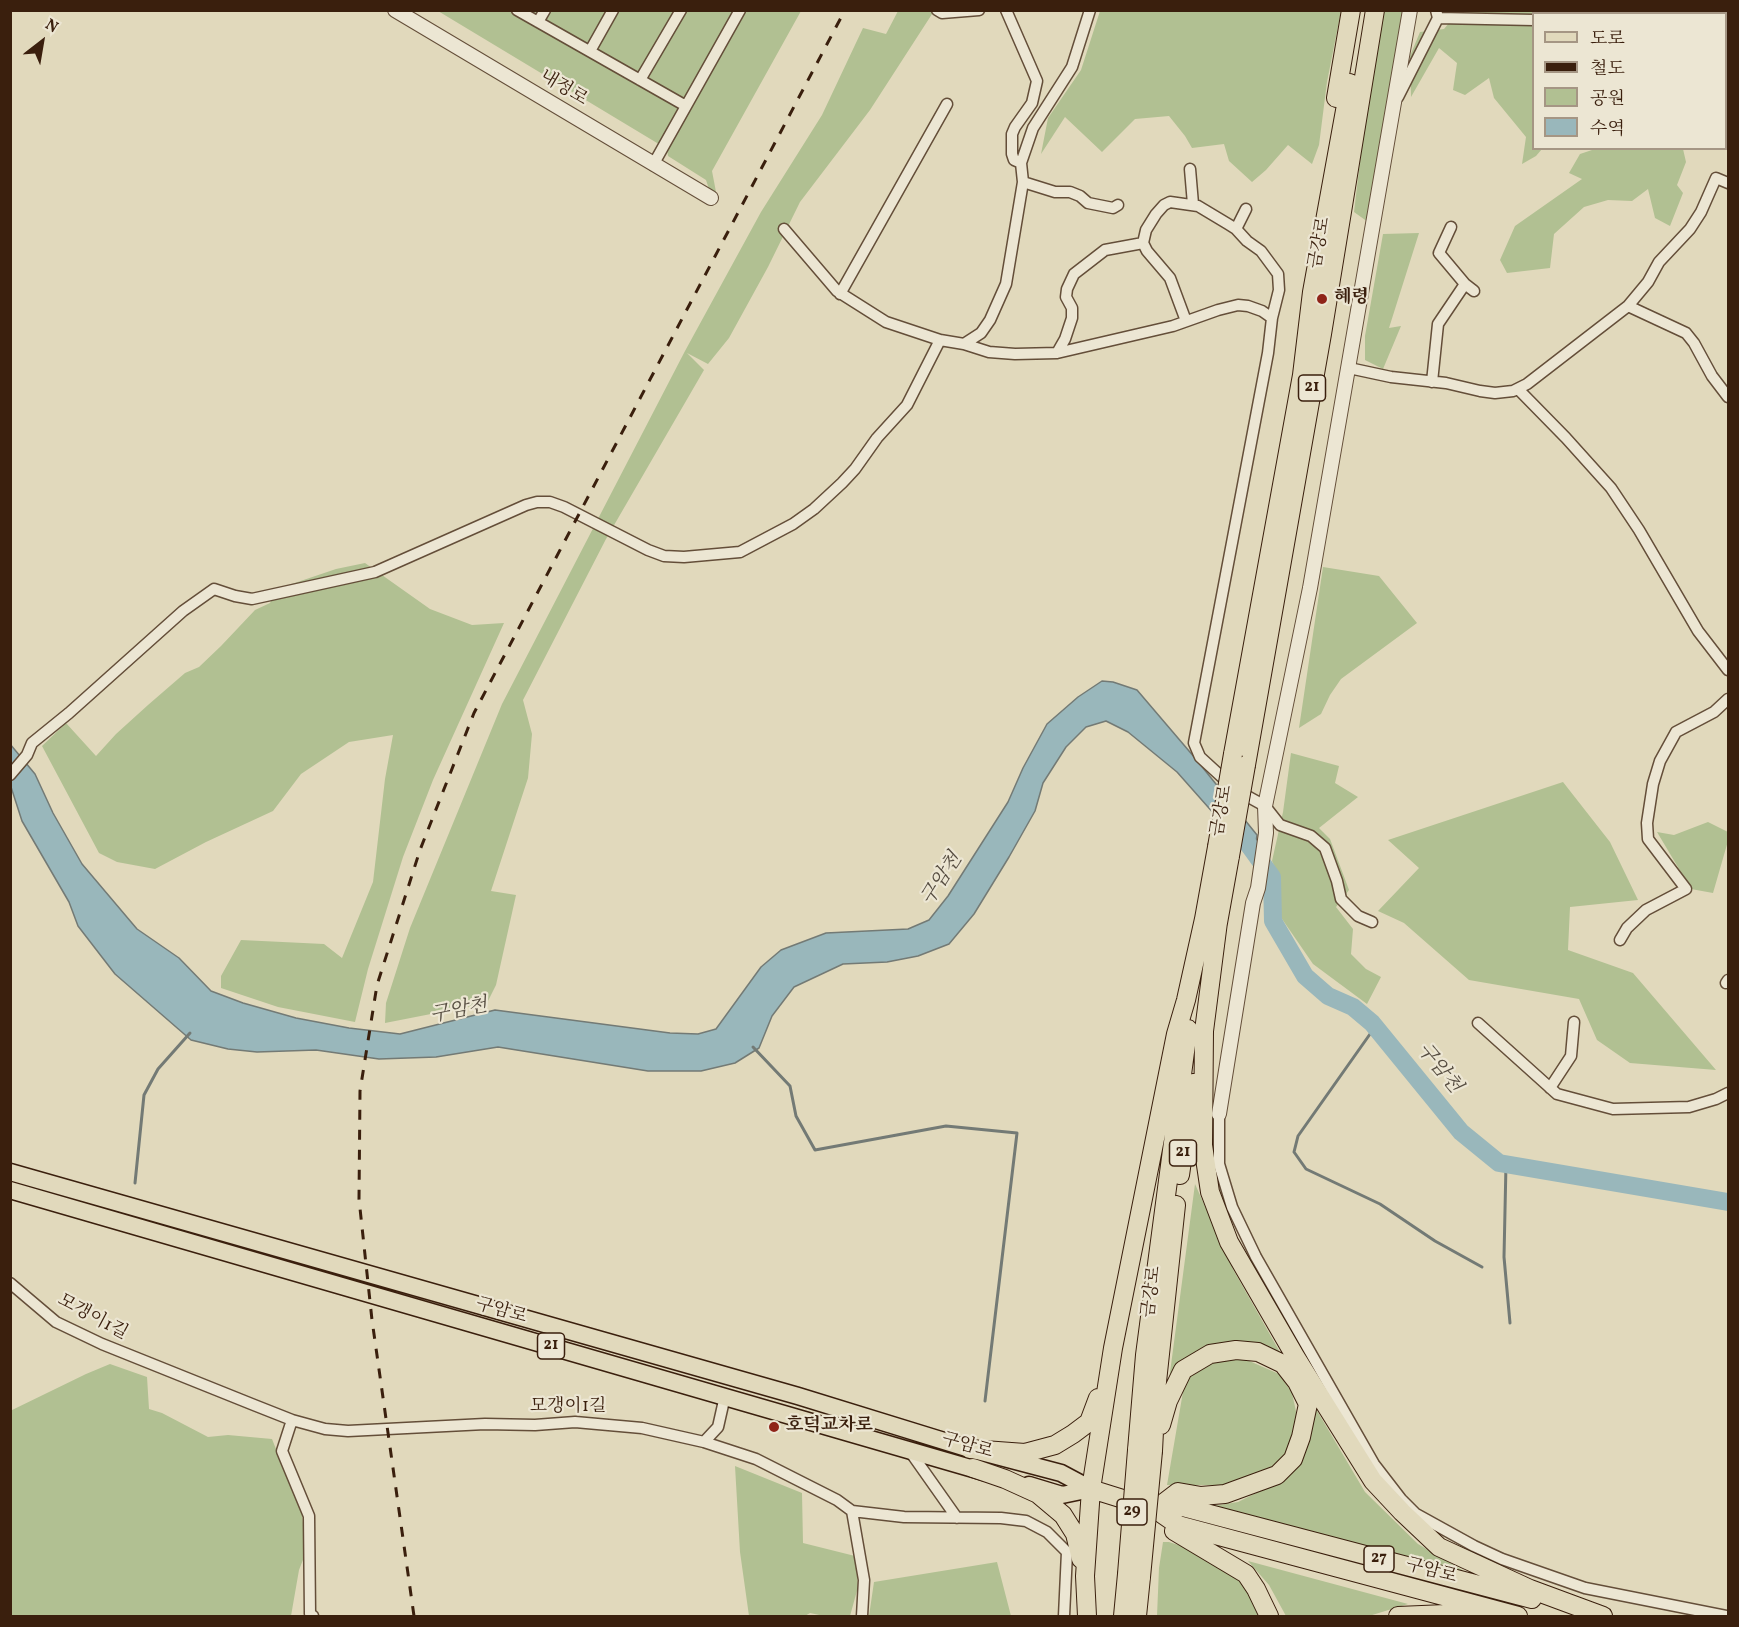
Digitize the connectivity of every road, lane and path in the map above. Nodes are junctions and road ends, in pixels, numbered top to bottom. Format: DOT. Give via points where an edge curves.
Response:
graph roads {
  1 [pos="517,10"];
  2 [pos="545,10"];
  3 [pos="614,10"];
  4 [pos="681,10"];
  5 [pos="740,10"];
  6 [pos="937,10"];
  7 [pos="979,10"];
  8 [pos="1006,10"];
  9 [pos="1090,10"];
  10 [pos="1351,10"];
  11 [pos="1363,10"];
  12 [pos="1375,10"];
  13 [pos="1410,10"];
  14 [pos="404,13"];
  15 [pos="1437,14"];
  16 [pos="1532,20"];
  17 [pos="538,22"];
  18 [pos="590,51"];
  19 [pos="640,80"];
  20 [pos="947,104"];
  21 [pos="1394,105"];
  22 [pos="686,106"];
  23 [pos="1021,163"];
  24 [pos="653,165"];
  25 [pos="1190,169"];
  26 [pos="1023,182"];
  27 [pos="1728,183"];
  28 [pos="711,198"];
  29 [pos="1193,204"];
  30 [pos="1118,205"];
  31 [pos="1246,209"];
  32 [pos="1451,227"];
  33 [pos="784,229"];
  34 [pos="1236,229"];
  35 [pos="1143,243"];
  36 [pos="1465,284"];
  37 [pos="1474,291"];
  38 [pos="1312,292"];
  39 [pos="840,294"];
  40 [pos="1628,306"];
  41 [pos="1272,318"];
  42 [pos="1186,321"];
  43 [pos="940,340"];
  44 [pos="964,344"];
  45 [pos="1057,352"];
  46 [pos="1349,368"];
  47 [pos="1432,382"];
  48 [pos="1518,389"];
  49 [pos="1728,397"];
  50 [pos="1728,670"];
  51 [pos="1728,699"];
  52 [pos="1239,759"];
  53 [pos="10,775"];
  54 [pos="1265,806"];
  55 [pos="1211,920"];
  56 [pos="1372,921"];
  57 [pos="1620,940"];
  58 [pos="1574,1022"];
  59 [pos="1478,1023"];
  60 [pos="1550,1088"];
  61 [pos="1728,1093"];
  62 [pos="1219,1114"];
  63 [pos="10,1172"];
  64 [pos="10,1190"];
  65 [pos="10,1283"];
  66 [pos="1113,1348"];
  67 [pos="725,1396"];
  68 [pos="292,1420"];
  69 [pos="704,1442"];
  70 [pos="970,1449"];
  71 [pos="909,1450"];
  72 [pos="1145,1450"];
  73 [pos="973,1468"];
  74 [pos="1091,1489"];
  75 [pos="1155,1509"];
  76 [pos="852,1511"];
  77 [pos="957,1518"];
  78 [pos="1134,1575"];
  79 [pos="1085,1576"];
  80 [pos="313,1617"];
  81 [pos="862,1617"];
  82 [pos="1064,1617"];
  83 [pos="1087,1617"];
  84 [pos="1124,1617"];
  85 [pos="1137,1617"];
  86 [pos="1144,1617"];
  87 [pos="1269,1617"];
  88 [pos="1398,1617"];
  89 [pos="1471,1617"];
  90 [pos="1518,1617"];
  91 [pos="1602,1617"];
  92 [pos="1726,1617"];
  1 -- 17 [label="street"];
  2 -- 17 [label="street"];
  3 -- 18 [label="street"];
  4 -- 19 [label="street"];
  5 -- 22 [label="street"];
  6 -- 7 [label="street"];
  8 -- 23 [label="street" via="1037,81 1032,103 1012,134 1012,154"];
  9 -- 23 [label="street" via="1072,67 1033,128"];
  10 -- 38 [label="highway" via="1312,241"];
  11 -- 38 [label="highway, 금강로 / 21"];
  12 -- 52 [label="highway, 금강로 / 21" via="1318,356"];
  13 -- 21 [label="street"];
  14 -- 24 [label="street, 내정로"];
  15 -- 16 [label="street"];
  15 -- 21 [label="street"];
  17 -- 18 [label="street"];
  18 -- 19 [label="street"];
  19 -- 22 [label="street"];
  20 -- 39 [label="street"];
  21 -- 46 [label="street"];
  22 -- 24 [label="street"];
  23 -- 26 [label="street"];
  24 -- 28 [label="street, 내정로"];
  25 -- 29 [label="street"];
  26 -- 30 [label="street" via="1055,192 1070,192 1088,203 1113,208"];
  26 -- 44 [label="street" via="1006,284 981,333"];
  27 -- 40 [label="street" via="1716,178 1690,229 1659,262"];
  29 -- 34 [label="street"];
  29 -- 35 [label="street" via="1164,205 1146,230"];
  31 -- 34 [label="street"];
  32 -- 36 [label="street" via="1439,253"];
  33 -- 39 [label="street"];
  34 -- 41 [label="street" via="1261,251 1278,274 1279,290"];
  35 -- 42 [label="street" via="1170,278"];
  35 -- 45 [label="street" via="1105,250 1074,274 1066,297 1072,318"];
  36 -- 37 [label="street"];
  36 -- 47 [label="street" via="1438,324"];
  38 -- 52 [label="highway, 금강로 / 21"];
  39 -- 43 [label="street" via="886,322"];
  40 -- 48 [label="street"];
  40 -- 49 [label="street" via="1686,333"];
  41 -- 42 [label="street" via="1238,305"];
  41 -- 54 [label="street" via="1194,743 1200,757 1236,790"];
  42 -- 45 [label="street"];
  43 -- 44 [label="street"];
  43 -- 53 [label="street" via="907,405 842,483 794,524 740,552 664,556 564,507 537,502 375,572 252,599 214,589 183,611 32,743"];
  44 -- 45 [label="street" via="989,352"];
  46 -- 47 [label="street"];
  46 -- 54 [label="street" via="1310,588"];
  47 -- 48 [label="street" via="1495,393"];
  48 -- 50 [label="street" via="1611,488 1698,631"];
  51 -- 57 [label="street" via="1714,712 1676,732 1653,784 1648,839 1686,889 1646,910"];
  52 -- 55 [label="highway, 금강로 / 21, bridge"];
  54 -- 56 [label="street" via="1280,825 1311,836 1325,848 1341,899 1358,916"];
  54 -- 62 [label="street" via="1266,833 1258,888"];
  55 -- 66 [label="highway" via="1176,1034"];
  55 -- 72 [label="highway, 금강로 / 21" via="1156,1391"];
  55 -- 91 [label="highway" via="1204,1031 1203,1145 1210,1192 1229,1242 1373,1481 1402,1512 1439,1547"];
  58 -- 60 [label="street" via="1571,1056"];
  59 -- 60 [label="street"];
  60 -- 61 [label="street" via="1557,1095 1613,1109 1689,1107"];
  62 -- 92 [label="street" via="1220,1164 1232,1207 1256,1257 1374,1464 1416,1514 1502,1559 1585,1588"];
  63 -- 70 [label="main road, 구암로 / 21" via="798,1396"];
  64 -- 67 [label="main road, 구암로 / 21"];
  65 -- 68 [label="street, 모갱이1길" via="56,1322 93,1340"];
  66 -- 70 [label="highway, 21" via="1089,1422 1073,1434 1055,1445 1025,1453"];
  66 -- 74 [label="highway"];
  67 -- 69 [label="street" via="718,1427"];
  67 -- 71 [label="main road, 구암로 / 21"];
  68 -- 69 [label="street, 모갱이1길" via="348,1431 576,1422 642,1428"];
  68 -- 80 [label="street" via="282,1451 309,1516"];
  69 -- 76 [label="street, 모갱이1길" via="756,1459"];
  70 -- 74 [label="main road, 구암로" via="1061,1473"];
  71 -- 73 [label="main road, 구암로 / 21"];
  71 -- 77 [label="street"];
  72 -- 75 [label="highway" via="1184,1370 1210,1354 1258,1352 1283,1364 1308,1404 1293,1458 1277,1475 1225,1494 1201,1496 1178,1492"];
  72 -- 78 [label="highway, 금강로 / 21, bridge"];
  73 -- 74 [label="main road, 구암로 / 21" via="1062,1495"];
  73 -- 79 [label="highway" via="1038,1494 1063,1515 1075,1534"];
  74 -- 75 [label="highway, 구암로 / 21"];
  74 -- 79 [label="highway"];
  75 -- 87 [label="highway" via="1174,1532 1246,1574"];
  75 -- 90 [label="highway, 구암로 / 27" via="1178,1525"];
  75 -- 91 [label="highway, 구암로 / 27" via="1183,1506"];
  76 -- 77 [label="street, 모갱이1길"];
  76 -- 81 [label="street" via="864,1580"];
  77 -- 82 [label="street, 모갱이1길" via="1026,1521 1047,1532 1067,1552"];
  78 -- 84 [label="highway, 금강로"];
  78 -- 85 [label="highway, 금강로"];
  78 -- 86 [label="highway, 21"];
  79 -- 83 [label="highway"];
  88 -- 89 [label="highway"];
}
